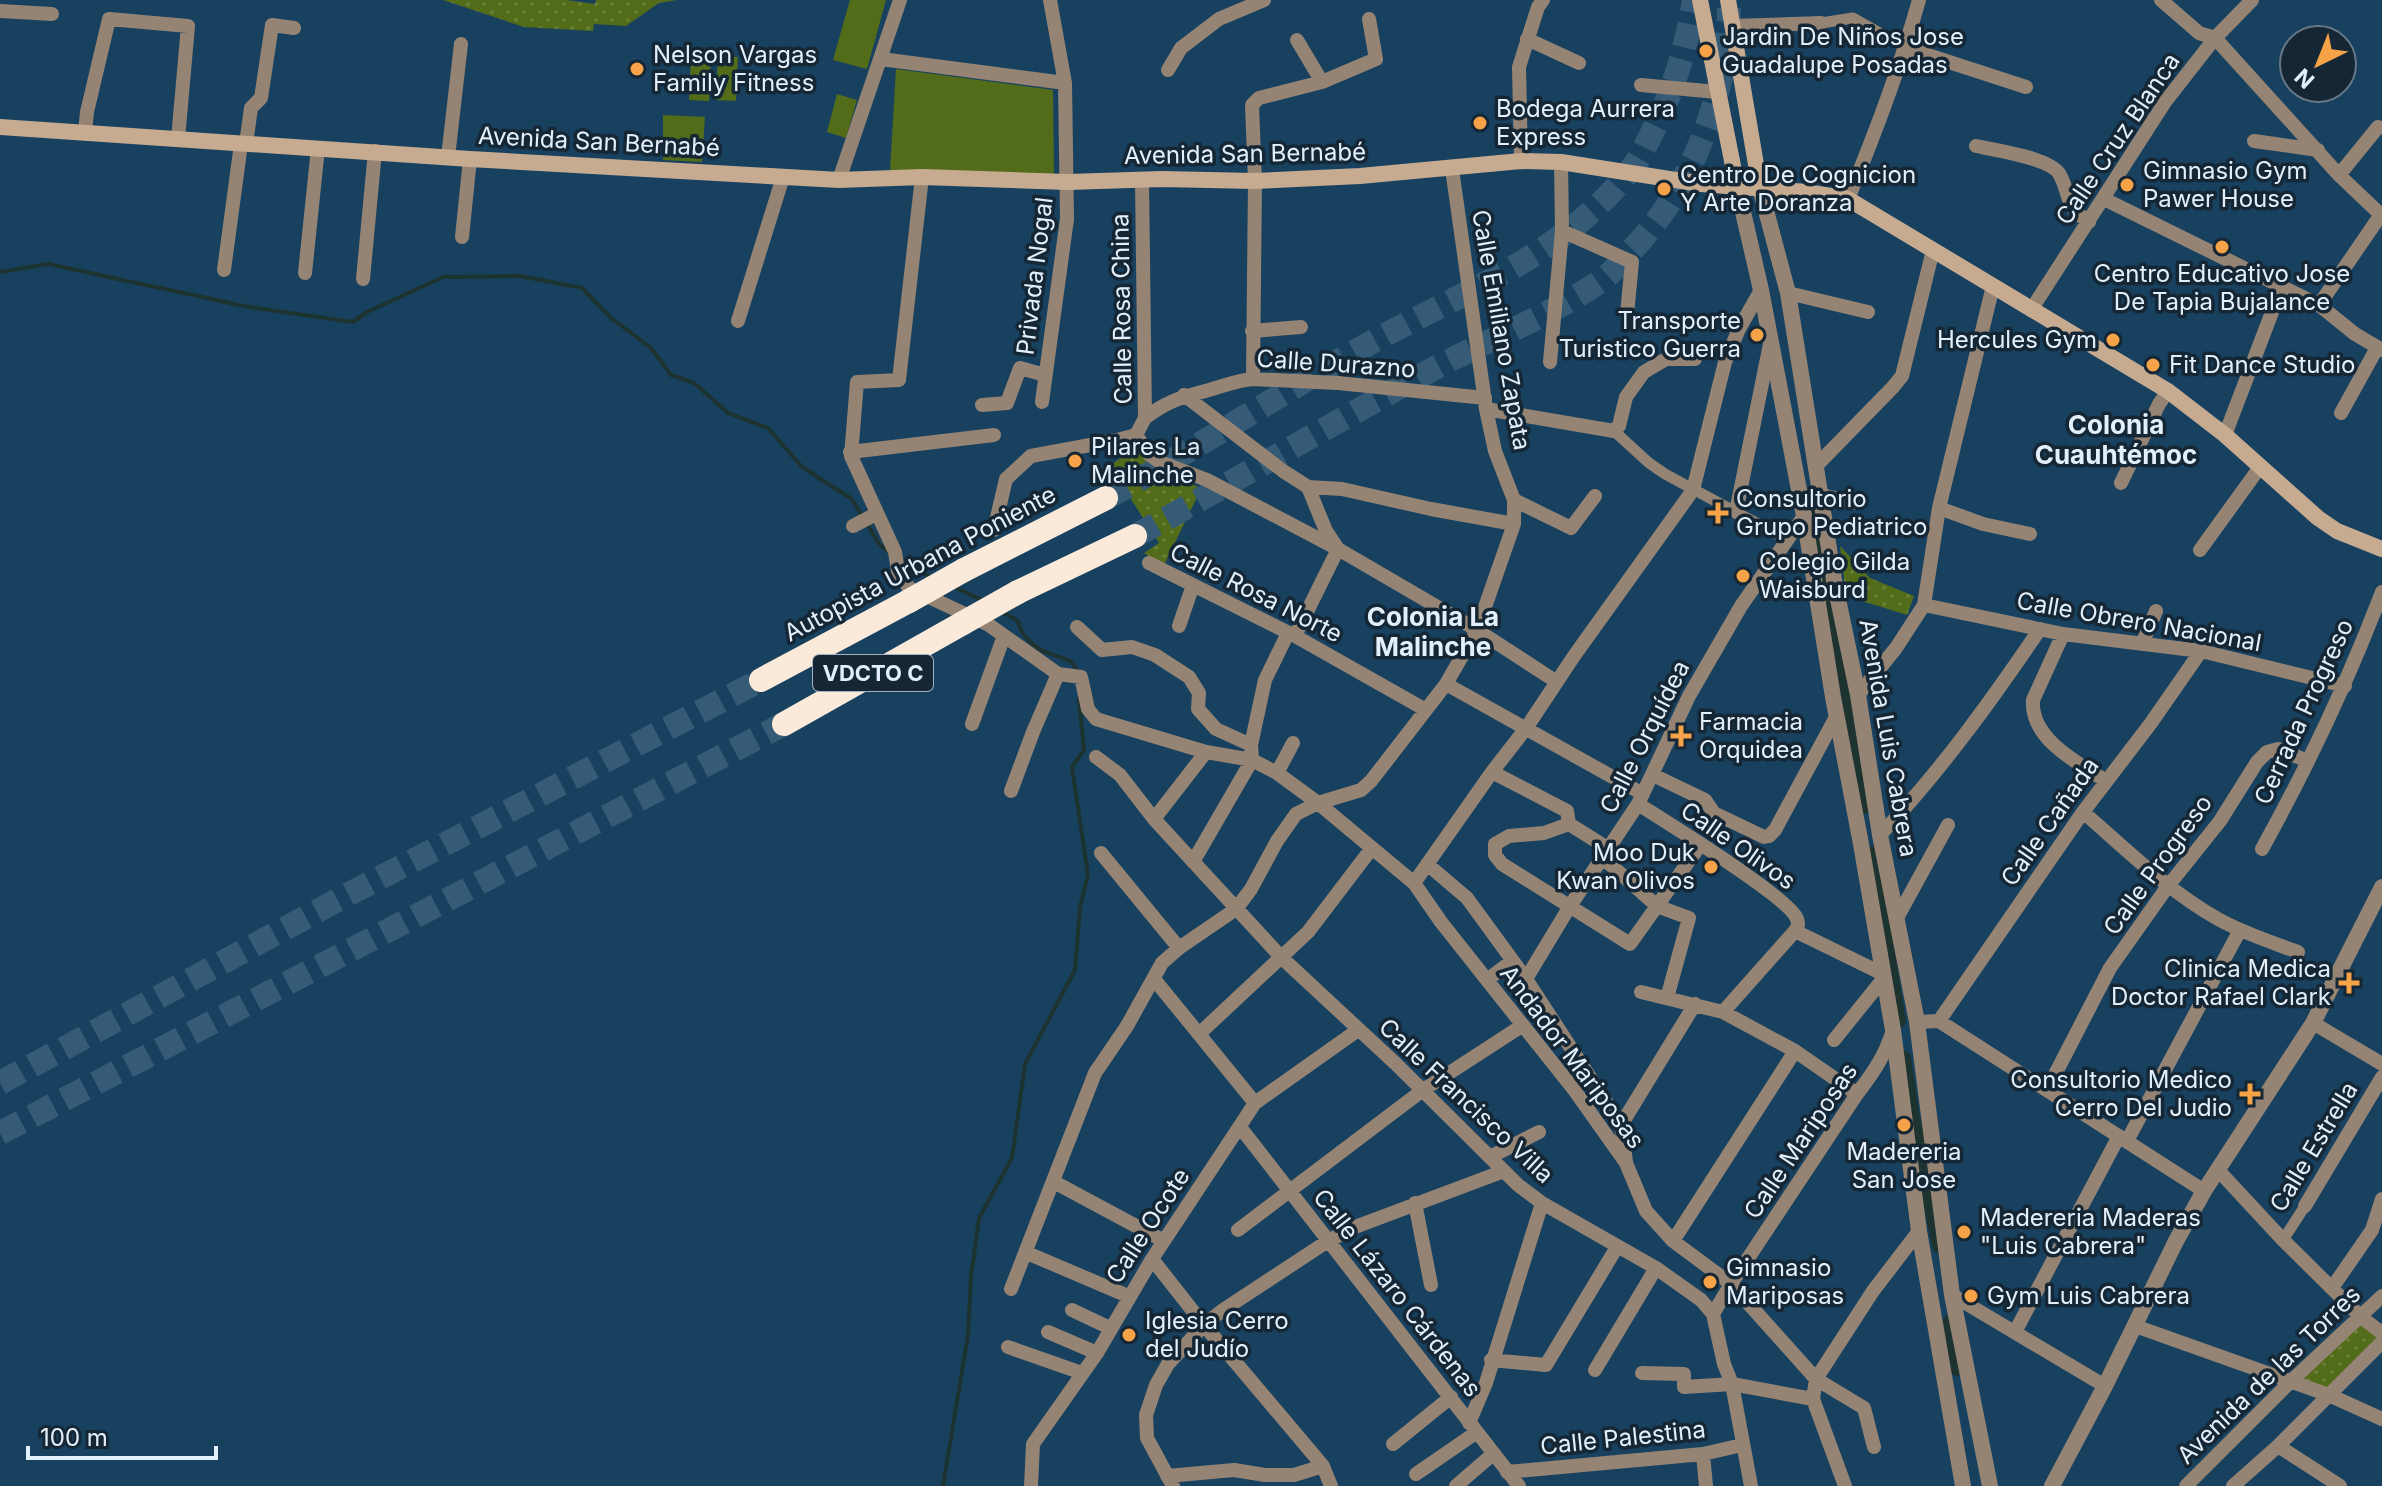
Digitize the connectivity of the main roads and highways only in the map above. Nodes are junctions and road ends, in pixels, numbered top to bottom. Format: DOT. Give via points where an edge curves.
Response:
graph roads {
  1 [pos="1700,0"];
  2 [pos="1728,0"];
  3 [pos="0,127"];
  4 [pos="1737,186"];
  5 [pos="1760,188"];
  6 [pos="1106,498"];
  7 [pos="1135,536"];
  8 [pos="2382,549"];
  9 [pos="761,680"];
  10 [pos="784,724"];
  1 -- 4 [label="main road, Avenida Luis Cabrera"];
  2 -- 5 [label="main road, Avenida Luis Cabrera"];
  3 -- 4 [label="main road, Avenida San Bernabé" via="839,180 1255,181 1521,161"];
  4 -- 5 [label="main road, Avenida San Bernabé"];
  5 -- 8 [label="main road, Avenida San Bernabé" via="1848,199 2168,391 2318,518"];
  6 -- 9 [label="highway, Autopista Urbana Poniente / VDCTO C, bridge"];
  7 -- 10 [label="highway, VDCTO C, bridge" via="1018,592"];
}
